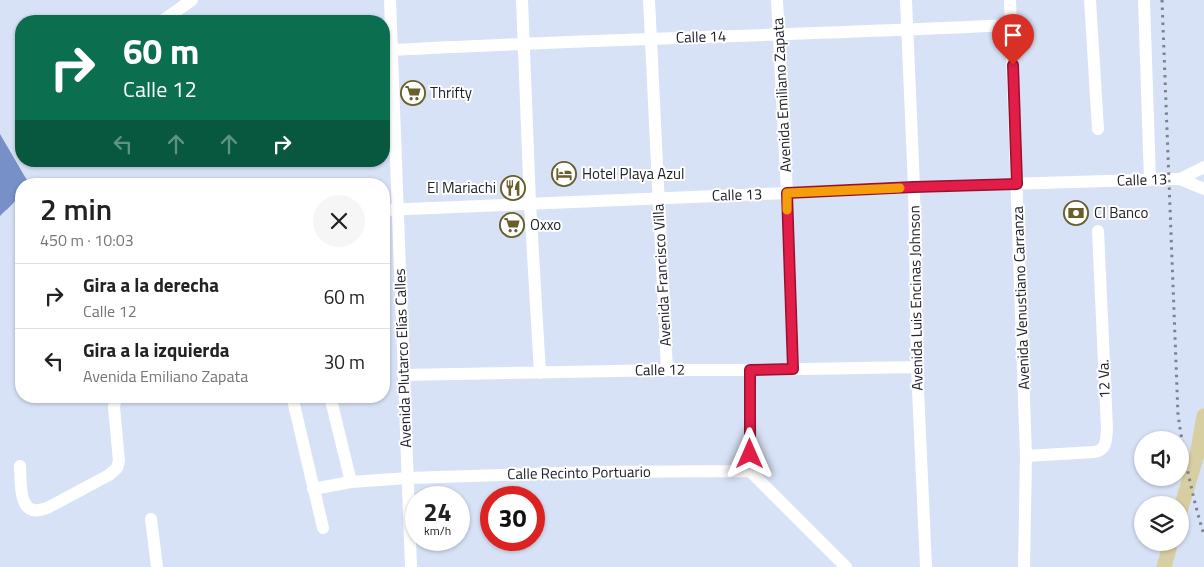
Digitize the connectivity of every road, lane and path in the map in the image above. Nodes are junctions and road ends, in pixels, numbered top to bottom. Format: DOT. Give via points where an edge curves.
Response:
graph roads {
  1 [pos="192,0"];
  2 [pos="390,0"];
  3 [pos="522,0"];
  4 [pos="649,0"];
  5 [pos="777,0"];
  6 [pos="906,0"];
  7 [pos="1010,0"];
  8 [pos="1090,0"];
  9 [pos="1144,0"];
  10 [pos="171,15"];
  11 [pos="1011,26"];
  12 [pos="907,30"];
  13 [pos="779,35"];
  14 [pos="650,38"];
  15 [pos="523,43"];
  16 [pos="392,50"];
  17 [pos="1098,130"];
  18 [pos="1204,167"];
  19 [pos="1180,179"];
  20 [pos="1150,180"];
  21 [pos="1017,184"];
  22 [pos="914,187"];
  23 [pos="1204,189"];
  24 [pos="787,193"];
  25 [pos="659,198"];
  26 [pos="530,203"];
  27 [pos="398,209"];
  28 [pos="390,210"];
  29 [pos="1098,231"];
  30 [pos="917,367"];
  31 [pos="793,369"];
  32 [pos="667,370"];
  33 [pos="750,370"];
  34 [pos="540,373"];
  35 [pos="403,375"];
  36 [pos="115,403"];
  37 [pos="294,403"];
  38 [pos="332,403"];
  39 [pos="1204,416"];
  40 [pos="1026,456"];
  41 [pos="1200,456"];
  42 [pos="20,466"];
  43 [pos="750,471"];
  44 [pos="408,478"];
  45 [pos="351,482"];
  46 [pos="313,489"];
  47 [pos="1185,496"];
  48 [pos="151,519"];
  49 [pos="323,528"];
  50 [pos="1168,551"];
  51 [pos="157,567"];
  52 [pos="410,567"];
  53 [pos="846,567"];
  54 [pos="926,567"];
  55 [pos="1024,567"];
  56 [pos="1164,567"];
  1 -- 10 [label="street"];
  2 -- 16 [label="street, Avenida Plutarco Elías Calles"];
  3 -- 15 [label="street"];
  4 -- 14 [label="street, Avenida Francisco Villa"];
  5 -- 13 [label="street, Avenida Emiliano Zapata"];
  6 -- 12 [label="street, Avenida Luis Encinas Johnson"];
  7 -- 11 [label="street, Avenida Venustiano Carranza"];
  8 -- 17 [label="street"];
  9 -- 20 [label="street"];
  11 -- 12 [label="street, Calle 14"];
  11 -- 21 [label="street, Avenida Venustiano Carranza"];
  12 -- 13 [label="street, Calle 14"];
  12 -- 22 [label="street, Avenida Luis Encinas Johnson"];
  13 -- 14 [label="street, Calle 14"];
  13 -- 24 [label="street, Avenida Emiliano Zapata"];
  14 -- 15 [label="street, Calle 14"];
  14 -- 25 [label="street, Avenida Francisco Villa"];
  15 -- 16 [label="street, Calle 14"];
  15 -- 26 [label="street"];
  16 -- 27 [label="street, Avenida Plutarco Elías Calles"];
  18 -- 19 [label="street"];
  19 -- 20 [label="street, Calle 13"];
  19 -- 23 [label="street"];
  20 -- 21 [label="street, Calle 13"];
  21 -- 22 [label="street, Calle 13"];
  21 -- 40 [label="street, Avenida Venustiano Carranza"];
  22 -- 24 [label="street, Calle 13"];
  22 -- 30 [label="street, Avenida Luis Encinas Johnson"];
  24 -- 25 [label="street, Calle 13"];
  24 -- 31 [label="street, Avenida Emiliano Zapata"];
  25 -- 26 [label="street, Calle 13"];
  25 -- 32 [label="street, Avenida Francisco Villa"];
  26 -- 27 [label="street, Calle 13"];
  26 -- 34 [label="street"];
  27 -- 28 [label="street, Calle 13"];
  27 -- 35 [label="street, Avenida Plutarco Elías Calles"];
  29 -- 40 [label="street, 12 Va." via="1107,429 1105,445 1099,452"];
  30 -- 31 [label="street, Calle 12"];
  30 -- 54 [label="street, Avenida Luis Encinas Johnson"];
  31 -- 33 [label="street, Calle 12"];
  32 -- 33 [label="street, Calle 12"];
  32 -- 34 [label="street, Calle 12"];
  33 -- 43 [label="street"];
  34 -- 35 [label="street, Calle 12"];
  35 -- 44 [label="street, Avenida Plutarco Elías Calles"];
  36 -- 42 [label="street" via="119,461 110,475 49,507 34,510 28,508 23,499"];
  37 -- 46 [label="street"];
  38 -- 45 [label="street"];
  39 -- 41 [label="main road"];
  40 -- 55 [label="street, Avenida Venustiano Carranza"];
  41 -- 47 [label="main road"];
  43 -- 44 [label="street, Calle Recinto Portuario"];
  43 -- 53 [label="street"];
  44 -- 45 [label="street, Calle Recinto Portuario"];
  44 -- 52 [label="street, Avenida Plutarco Elías Calles"];
  45 -- 46 [label="street, Calle Recinto Portuario"];
  46 -- 49 [label="street"];
  48 -- 51 [label="street"];
  50 -- 56 [label="main road"];
}
